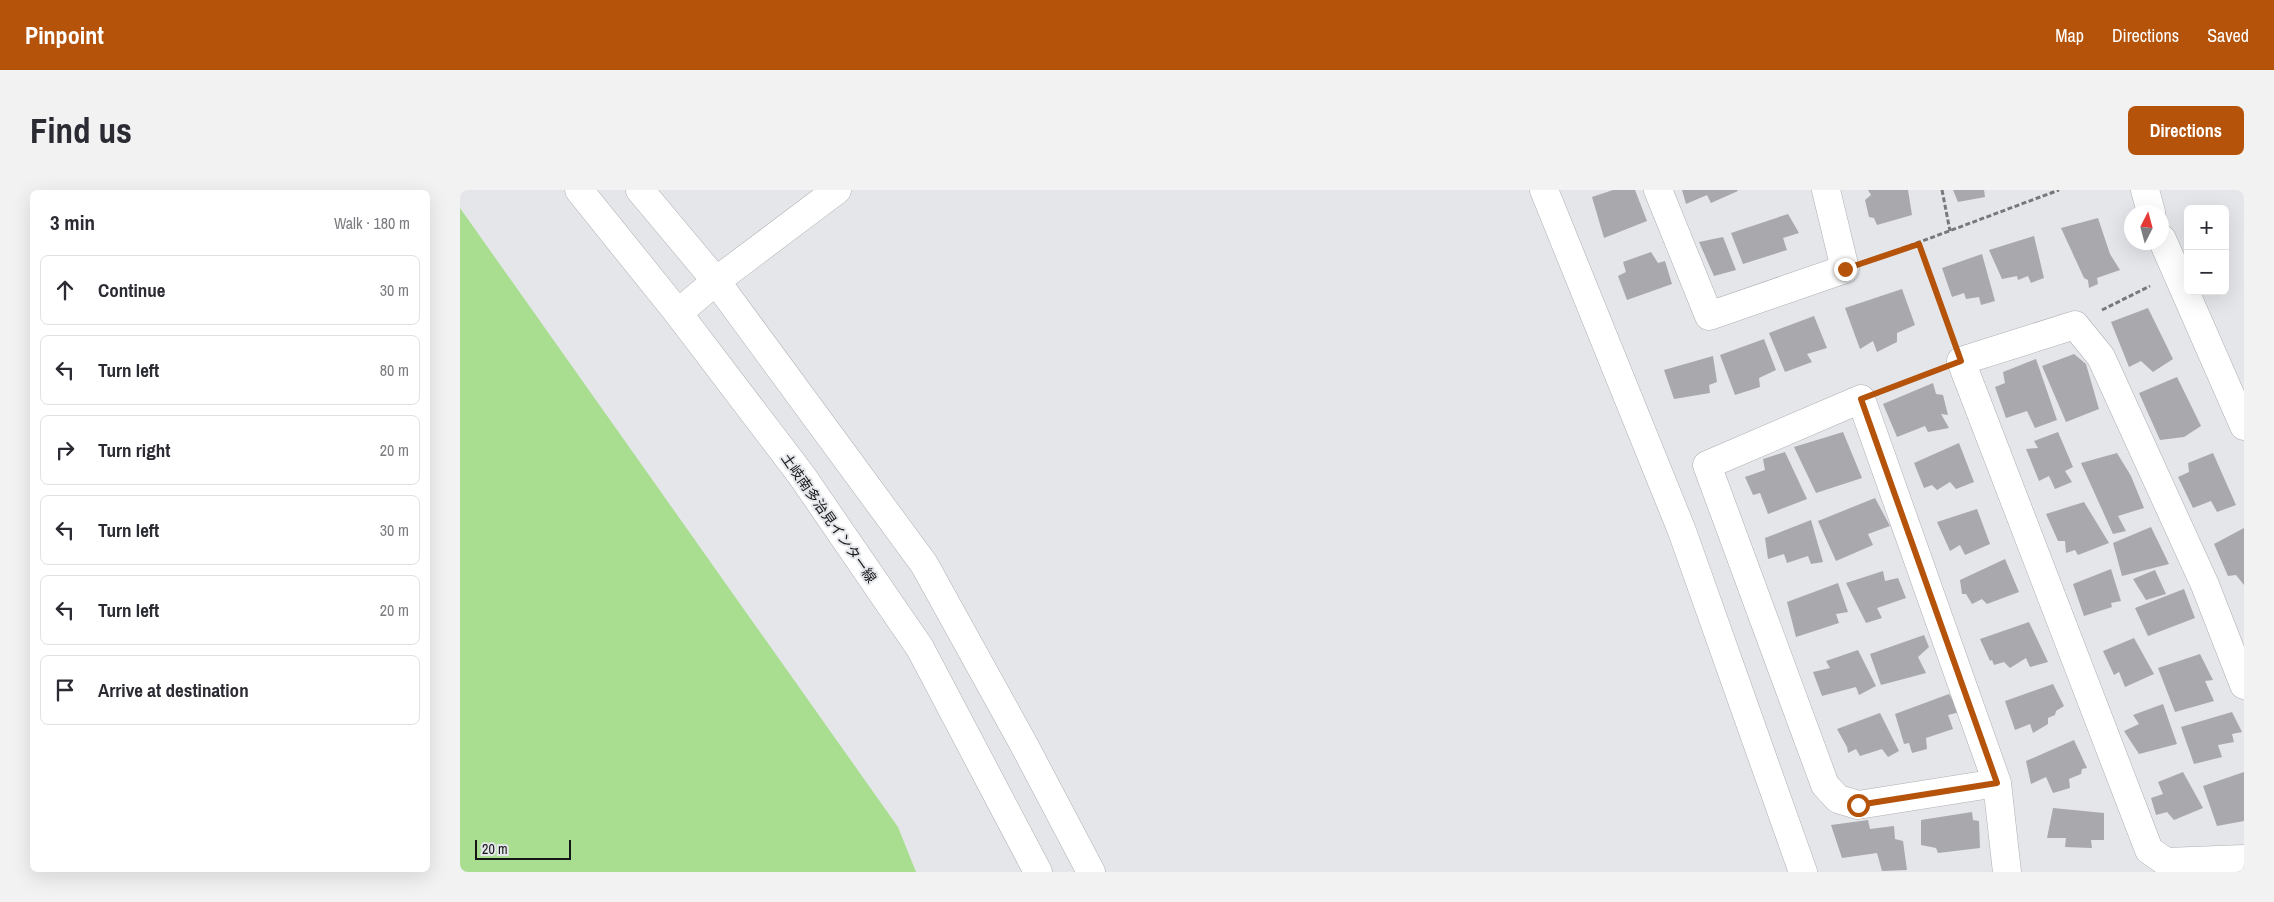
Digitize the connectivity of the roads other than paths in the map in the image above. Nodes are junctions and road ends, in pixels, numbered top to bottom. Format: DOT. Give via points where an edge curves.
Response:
graph roads {
  1 [pos="579,190"];
  2 [pos="640,190"];
  3 [pos="837,190"];
  4 [pos="1544,190"];
  5 [pos="1658,190"];
  6 [pos="1826,190"];
  7 [pos="2145,190"];
  8 [pos="2149,205"];
  9 [pos="2166,250"];
  10 [pos="716,281"];
  11 [pos="678,313"];
  12 [pos="2244,426"];
  13 [pos="2244,685"];
  14 [pos="1997,783"];
  15 [pos="2244,859"];
  16 [pos="1038,872"];
  17 [pos="1091,872"];
  18 [pos="1804,872"];
  19 [pos="2008,872"];
  1 -- 11 [label="street, 土岐南多治見インター線"];
  2 -- 10 [label="street"];
  3 -- 10 [label="street"];
  4 -- 18 [label="street" via="1682,531"];
  5 -- 6 [label="street" via="1709,316 1845,269"];
  7 -- 8 [label="street"];
  9 -- 12 [label="street"];
  10 -- 11 [label="street"];
  10 -- 17 [label="street" via="924,564"];
  11 -- 16 [label="street, 土岐南多治見インター線" via="802,476 920,648"];
  13 -- 15 [label="street" via="2205,585 2102,357 2075,325 1961,361 2149,850 2166,862"];
  14 -- 14 [label="street" via="1861,399 1707,465 1824,785 1838,799 1858,805"];
  14 -- 19 [label="street"];
}
